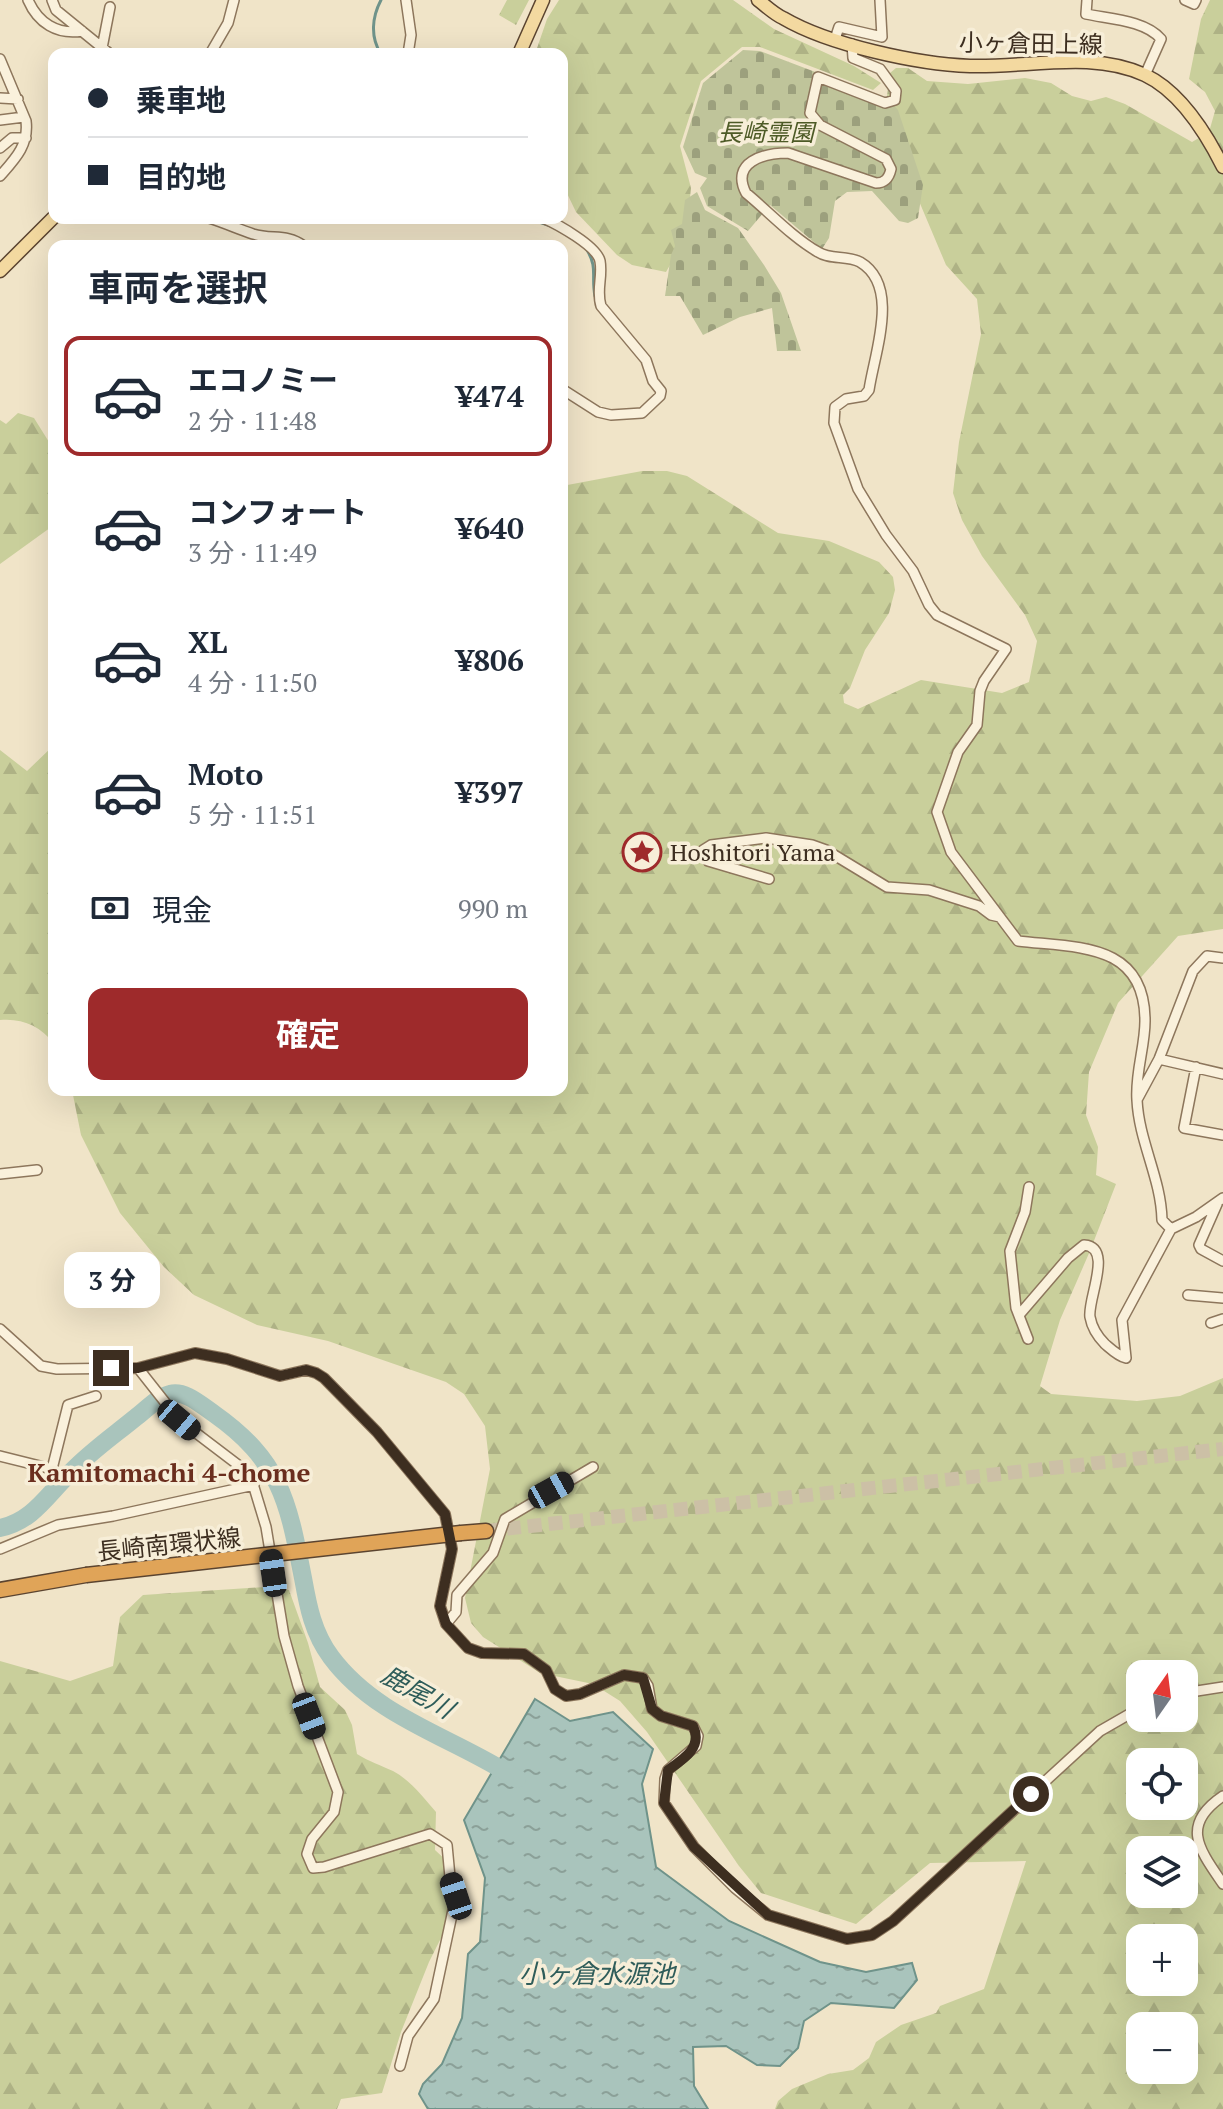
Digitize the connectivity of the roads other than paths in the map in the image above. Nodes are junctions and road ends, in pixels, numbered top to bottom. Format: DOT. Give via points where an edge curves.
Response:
graph roads {
  1 [pos="28,0"];
  2 [pos="52,0"];
  3 [pos="234,0"];
  4 [pos="406,0"];
  5 [pos="543,0"];
  6 [pos="758,0"];
  7 [pos="880,0"];
  8 [pos="1087,0"];
  9 [pos="1185,0"];
  10 [pos="1196,0"];
  11 [pos="110,7"];
  12 [pos="82,31"];
  13 [pos="835,39"];
  14 [pos="852,44"];
  15 [pos="102,48"];
  16 [pos="106,48"];
  17 [pos="214,48"];
  18 [pos="409,48"];
  19 [pos="522,48"];
  20 [pos="0,59"];
  21 [pos="1145,75"];
  22 [pos="0,98"];
  23 [pos="18,99"];
  24 [pos="24,117"];
  25 [pos="0,120"];
  26 [pos="26,138"];
  27 [pos="0,148"];
  28 [pos="1223,167"];
  29 [pos="0,176"];
  30 [pos="48,223"];
  31 [pos="232,224"];
  32 [pos="554,224"];
  33 [pos="296,240"];
  34 [pos="0,271"];
  35 [pos="568,393"];
  36 [pos="769,879"];
  37 [pos="1000,917"];
  38 [pos="1223,958"];
  39 [pos="1159,1059"];
  40 [pos="1196,1067"];
  41 [pos="1223,1074"];
  42 [pos="1137,1101"];
  43 [pos="1223,1135"];
  44 [pos="37,1170"];
  45 [pos="0,1174"];
  46 [pos="1029,1187"];
  47 [pos="1221,1199"];
  48 [pos="1171,1229"];
  49 [pos="1223,1261"];
  50 [pos="1188,1295"];
  51 [pos="1223,1298"];
  52 [pos="1019,1315"];
  53 [pos="1223,1319"];
  54 [pos="1211,1323"];
  55 [pos="0,1329"];
  56 [pos="1028,1339"];
  57 [pos="138,1368"];
  58 [pos="96,1396"];
  59 [pos="0,1456"];
  60 [pos="593,1467"];
  61 [pos="254,1485"];
  62 [pos="486,1531"];
  63 [pos="0,1549"];
  64 [pos="0,1590"];
  65 [pos="446,1624"];
  66 [pos="1223,1687"];
  67 [pos="1198,1691"];
  68 [pos="1126,1716"];
  69 [pos="1223,1796"];
  70 [pos="1223,1884"];
  71 [pos="400,2066"];
  1 -- 12 [label="street" via="55,30"];
  2 -- 12 [label="street" via="56,10"];
  3 -- 17 [label="street"];
  4 -- 18 [label="street"];
  5 -- 19 [label="main road"];
  6 -- 13 [label="main road, 小ヶ倉田上線" via="781,18"];
  7 -- 13 [label="street" via="882,37 839,27"];
  8 -- 21 [label="street" via="1086,14 1158,34 1161,39"];
  9 -- 10 [label="street"];
  11 -- 16 [label="street"];
  12 -- 15 [label="street"];
  13 -- 14 [label="main road, 小ヶ倉田上線"];
  14 -- 21 [label="main road, 小ヶ倉田上線" via="887,55 969,66 1079,62"];
  14 -- 37 [label="street" via="853,58 880,69 896,91 895,100 885,103 818,77 810,113 820,125 886,159 888,178 876,183 776,153 752,160 741,179 746,193 804,242 821,255 850,257 863,264 881,287 881,327 869,390 839,402 834,423 858,489 913,571 929,605 944,619 1006,649 984,681 977,725 958,752 937,812 951,852"];
  20 -- 23 [label="street"];
  21 -- 28 [label="main road, 小ヶ倉田上線" via="1195,119"];
  22 -- 23 [label="street"];
  23 -- 24 [label="street"];
  24 -- 25 [label="street"];
  24 -- 26 [label="street"];
  26 -- 27 [label="street" via="12,138"];
  26 -- 29 [label="street" via="20,154"];
  30 -- 34 [label="main road"];
  31 -- 33 [label="street" via="254,234"];
  32 -- 35 [label="street" via="597,253 601,306 646,360 661,391 642,413 611,415"];
  36 -- 37 [label="street" via="708,861 703,850 766,838 799,842 826,850 887,887 929,890"];
  37 -- 42 [label="street" via="1018,941 1085,947 1130,969 1142,990 1145,1022"];
  38 -- 39 [label="street" via="1207,956 1199,962"];
  39 -- 40 [label="street"];
  39 -- 42 [label="street"];
  40 -- 41 [label="street"];
  40 -- 43 [label="street" via="1184,1128"];
  42 -- 48 [label="street" via="1162,1220"];
  44 -- 45 [label="street"];
  46 -- 52 [label="street" via="1010,1251"];
  47 -- 48 [label="street"];
  47 -- 49 [label="street" via="1199,1245"];
  48 -- 52 [label="street" via="1122,1320 1126,1358 1095,1333 1089,1315 1099,1262 1090,1245 1068,1258"];
  50 -- 51 [label="street"];
  52 -- 56 [label="street"];
  53 -- 54 [label="street"];
  55 -- 57 [label="street" via="41,1366"];
  57 -- 61 [label="street" via="163,1404 201,1439 243,1466"];
  57 -- 65 [label="street" via="195,1353 280,1376 306,1370 324,1378 445,1514 452,1549 440,1598"];
  58 -- 59 [label="street" via="68,1405 52,1469"];
  60 -- 65 [label="street" via="505,1519 493,1553 457,1595 456,1612"];
  61 -- 63 [label="street" via="58,1525"];
  61 -- 71 [label="street" via="284,1636 338,1792 334,1812 307,1854 313,1868 430,1834 447,1845 456,1896 434,1999 408,2036"];
  62 -- 64 [label="highway, 長崎南環状線, bridge" via="86,1575"];
  65 -- 68 [label="street" via="468,1648 524,1654 546,1670 555,1689 566,1696 624,1675 643,1678 652,1709 693,1726 698,1736 696,1746 668,1770 664,1803 694,1847 768,1915 847,1939 872,1935 893,1921 1100,1731"];
  66 -- 67 [label="street"];
  69 -- 70 [label="street" via="1205,1808 1197,1834"];
}
